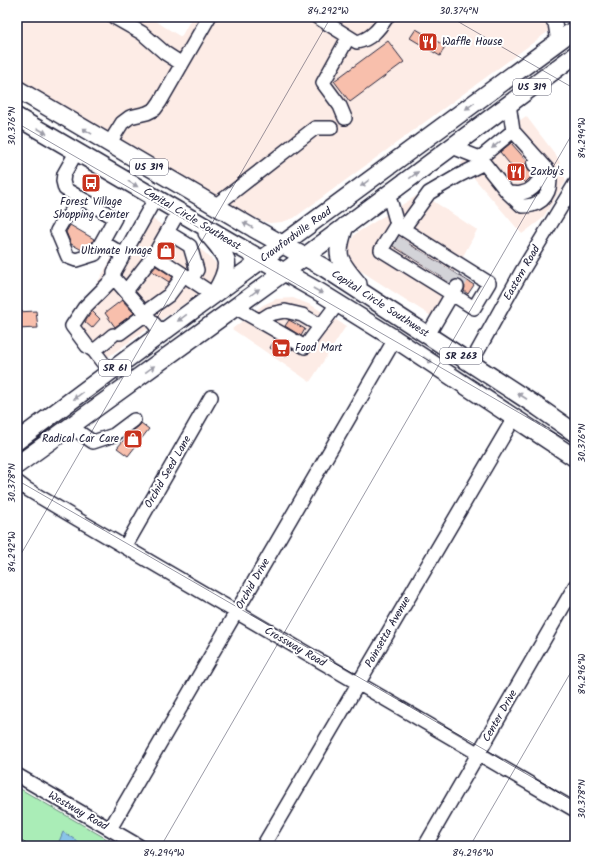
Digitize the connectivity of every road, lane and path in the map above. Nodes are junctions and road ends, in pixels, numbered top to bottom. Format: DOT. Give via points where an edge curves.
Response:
graph roads {
  1 [pos="114,17"];
  2 [pos="209,17"];
  3 [pos="317,17"];
  4 [pos="387,17"];
  5 [pos="550,17"];
  6 [pos="575,29"];
  7 [pos="348,38"];
  8 [pos="558,42"];
  9 [pos="575,55"];
  10 [pos="182,64"];
  11 [pos="17,89"];
  12 [pos="17,99"];
  13 [pos="510,104"];
  14 [pos="49,108"];
  15 [pos="17,117"];
  16 [pos="345,118"];
  17 [pos="331,128"];
  18 [pos="511,133"];
  19 [pos="109,144"];
  20 [pos="452,147"];
  21 [pos="77,151"];
  22 [pos="482,160"];
  23 [pos="575,184"];
  24 [pos="508,193"];
  25 [pos="386,196"];
  26 [pos="156,197"];
  27 [pos="80,198"];
  28 [pos="215,206"];
  29 [pos="179,211"];
  30 [pos="198,222"];
  31 [pos="345,226"];
  32 [pos="167,232"];
  33 [pos="102,242"];
  34 [pos="282,244"];
  35 [pos="124,255"];
  36 [pos="154,255"];
  37 [pos="304,257"];
  38 [pos="262,260"];
  39 [pos="429,262"];
  40 [pos="284,272"];
  41 [pos="188,277"];
  42 [pos="114,278"];
  43 [pos="126,291"];
  44 [pos="214,295"];
  45 [pos="367,296"];
  46 [pos="338,303"];
  47 [pos="235,307"];
  48 [pos="145,313"];
  49 [pos="259,321"];
  50 [pos="320,326"];
  51 [pos="162,333"];
  52 [pos="428,335"];
  53 [pos="395,339"];
  54 [pos="94,351"];
  55 [pos="471,363"];
  56 [pos="110,372"];
  57 [pos="210,397"];
  58 [pos="514,418"];
  59 [pos="134,420"];
  60 [pos="70,426"];
  61 [pos="575,433"];
  62 [pos="17,441"];
  63 [pos="575,458"];
  64 [pos="19,461"];
  65 [pos="17,482"];
  66 [pos="125,547"];
  67 [pos="575,586"];
  68 [pos="236,612"];
  69 [pos="358,683"];
  70 [pos="478,754"];
  71 [pos="17,775"];
  72 [pos="575,810"];
  73 [pos="110,829"];
  74 [pos="138,846"];
  75 [pos="263,846"];
  76 [pos="425,846"];
  1 -- 10 [label="street" via="142,33"];
  2 -- 10 [label="street"];
  3 -- 7 [label="street"];
  4 -- 7 [label="street" via="380,28 364,40 357,42"];
  5 -- 8 [label="street" via="556,23"];
  6 -- 8 [label="main road, Crawfordville Road / US 319"];
  7 -- 16 [label="street" via="323,83 340,106"];
  8 -- 34 [label="main road, Crawfordville Road / US 319, one-way"];
  9 -- 13 [label="main road, Crawfordville Road / US 319"];
  10 -- 19 [label="street" via="154,109 130,117 122,123"];
  11 -- 14 [label="main road, Capital Circle Southeast / US 319"];
  12 -- 14 [label="main road" via="34,108"];
  13 -- 18 [label="street"];
  13 -- 20 [label="main road, Crawfordville Road / US 319"];
  19 -- 14 [label="main road, Capital Circle Southeast / US 319, one-way"];
  15 -- 21 [label="main road, Capital Circle Southeast / US 319, one-way"];
  17 -- 28 [label="street" via="316,128"];
  18 -- 22 [label="street, one-way"];
  18 -- 24 [label="street" via="542,175 528,191"];
  18 -- 24 [label="street" via="548,170 550,179 547,194 532,205 522,206"];
  19 -- 28 [label="main road, Capital Circle Southeast / US 319"];
  20 -- 22 [label="street"];
  25 -- 20 [label="main road, Crawfordville Road / US 319, one-way"];
  21 -- 26 [label="main road, Capital Circle Southeast / US 319, one-way"];
  21 -- 27 [label="street" via="64,174 63,181 65,189"];
  22 -- 24 [label="street"];
  22 -- 39 [label="street" via="429,193"];
  23 -- 55 [label="street, Eastern Road" via="522,271"];
  25 -- 31 [label="main road, Crawfordville Road / US 319"];
  25 -- 39 [label="street"];
  26 -- 29 [label="main road, Capital Circle Southeast / US 319"];
  26 -- 35 [label="street"];
  27 -- 33 [label="street" via="115,218"];
  27 -- 33 [label="street" via="57,231 68,257 76,260 95,254"];
  34 -- 28 [label="main road, Capital Circle Southeast / US 319, one-way"];
  29 -- 30 [label="main road, Capital Circle Southeast / US 319"];
  29 -- 32 [label="street"];
  30 -- 38 [label="main road, Capital Circle Southeast / US 319"];
  30 -- 44 [label="main road" via="222,251 226,261 225,274"];
  31 -- 37 [label="main road, Crawfordville Road / US 319"];
  31 -- 45 [label="main road" via="339,245 340,258"];
  32 -- 36 [label="street"];
  32 -- 41 [label="street" via="190,246 197,270"];
  33 -- 35 [label="street"];
  34 -- 37 [label="main road, Capital Circle Southwest / SR 263"];
  34 -- 38 [label="main road, Crawfordville Road / SR 61"];
  35 -- 42 [label="street" via="114,272"];
  36 -- 41 [label="street"];
  36 -- 43 [label="street"];
  37 -- 40 [label="main road, Crawfordville Road / US 319"];
  37 -- 45 [label="main road, Capital Circle Southwest / SR 263"];
  38 -- 40 [label="main road, Capital Circle Southeast / US 319"];
  38 -- 44 [label="main road, Crawfordville Road / SR 61"];
  39 -- 52 [label="street"];
  40 -- 46 [label="main road, Capital Circle Southwest / SR 263, one-way"];
  47 -- 40 [label="main road, Crawfordville Road / SR 61, one-way"];
  41 -- 44 [label="street"];
  41 -- 48 [label="street"];
  42 -- 43 [label="street"];
  42 -- 54 [label="street" via="84,308 72,326"];
  43 -- 48 [label="street"];
  44 -- 51 [label="main road, Crawfordville Road / SR 61, one-way"];
  45 -- 52 [label="main road, Capital Circle Southwest / SR 263"];
  46 -- 50 [label="street"];
  46 -- 53 [label="main road, Capital Circle Southwest / SR 263"];
  47 -- 49 [label="street"];
  60 -- 47 [label="main road, Crawfordville Road / SR 61, one-way"];
  48 -- 51 [label="street"];
  48 -- 54 [label="street"];
  49 -- 50 [label="street" via="270,314 285,312 302,315"];
  49 -- 50 [label="street" via="305,347"];
  51 -- 56 [label="main road, Crawfordville Road / SR 61"];
  52 -- 55 [label="main road, Capital Circle Southwest / SR 263"];
  53 -- 58 [label="main road, Capital Circle Southwest / SR 263, one-way"];
  53 -- 68 [label="street, Orchid Drive"];
  54 -- 56 [label="street"];
  61 -- 55 [label="main road, Capital Circle Southwest / SR 263, one-way"];
  56 -- 62 [label="main road, Crawfordville Road / SR 61, one-way"];
  57 -- 66 [label="street, Orchid Seed Lane"];
  58 -- 63 [label="main road, Capital Circle Southwest / SR 263"];
  58 -- 69 [label="street, Poinsetta Avenue"];
  59 -- 60 [label="street" via="114,435 93,442"];
  60 -- 64 [label="main road, Crawfordville Road / SR 61"];
  65 -- 66 [label="street, Crossway Road"];
  66 -- 68 [label="street, Crossway Road"];
  67 -- 70 [label="street, Center Drive"];
  68 -- 69 [label="street, Crossway Road"];
  68 -- 73 [label="street, Orchid Drive"];
  69 -- 70 [label="street, Crossway Road"];
  69 -- 75 [label="street, Poinsetta Avenue"];
  70 -- 72 [label="street, Crossway Road"];
  70 -- 76 [label="street, Center Drive"];
  71 -- 73 [label="street, Westway Road"];
  73 -- 74 [label="street, Westway Road"];
}
